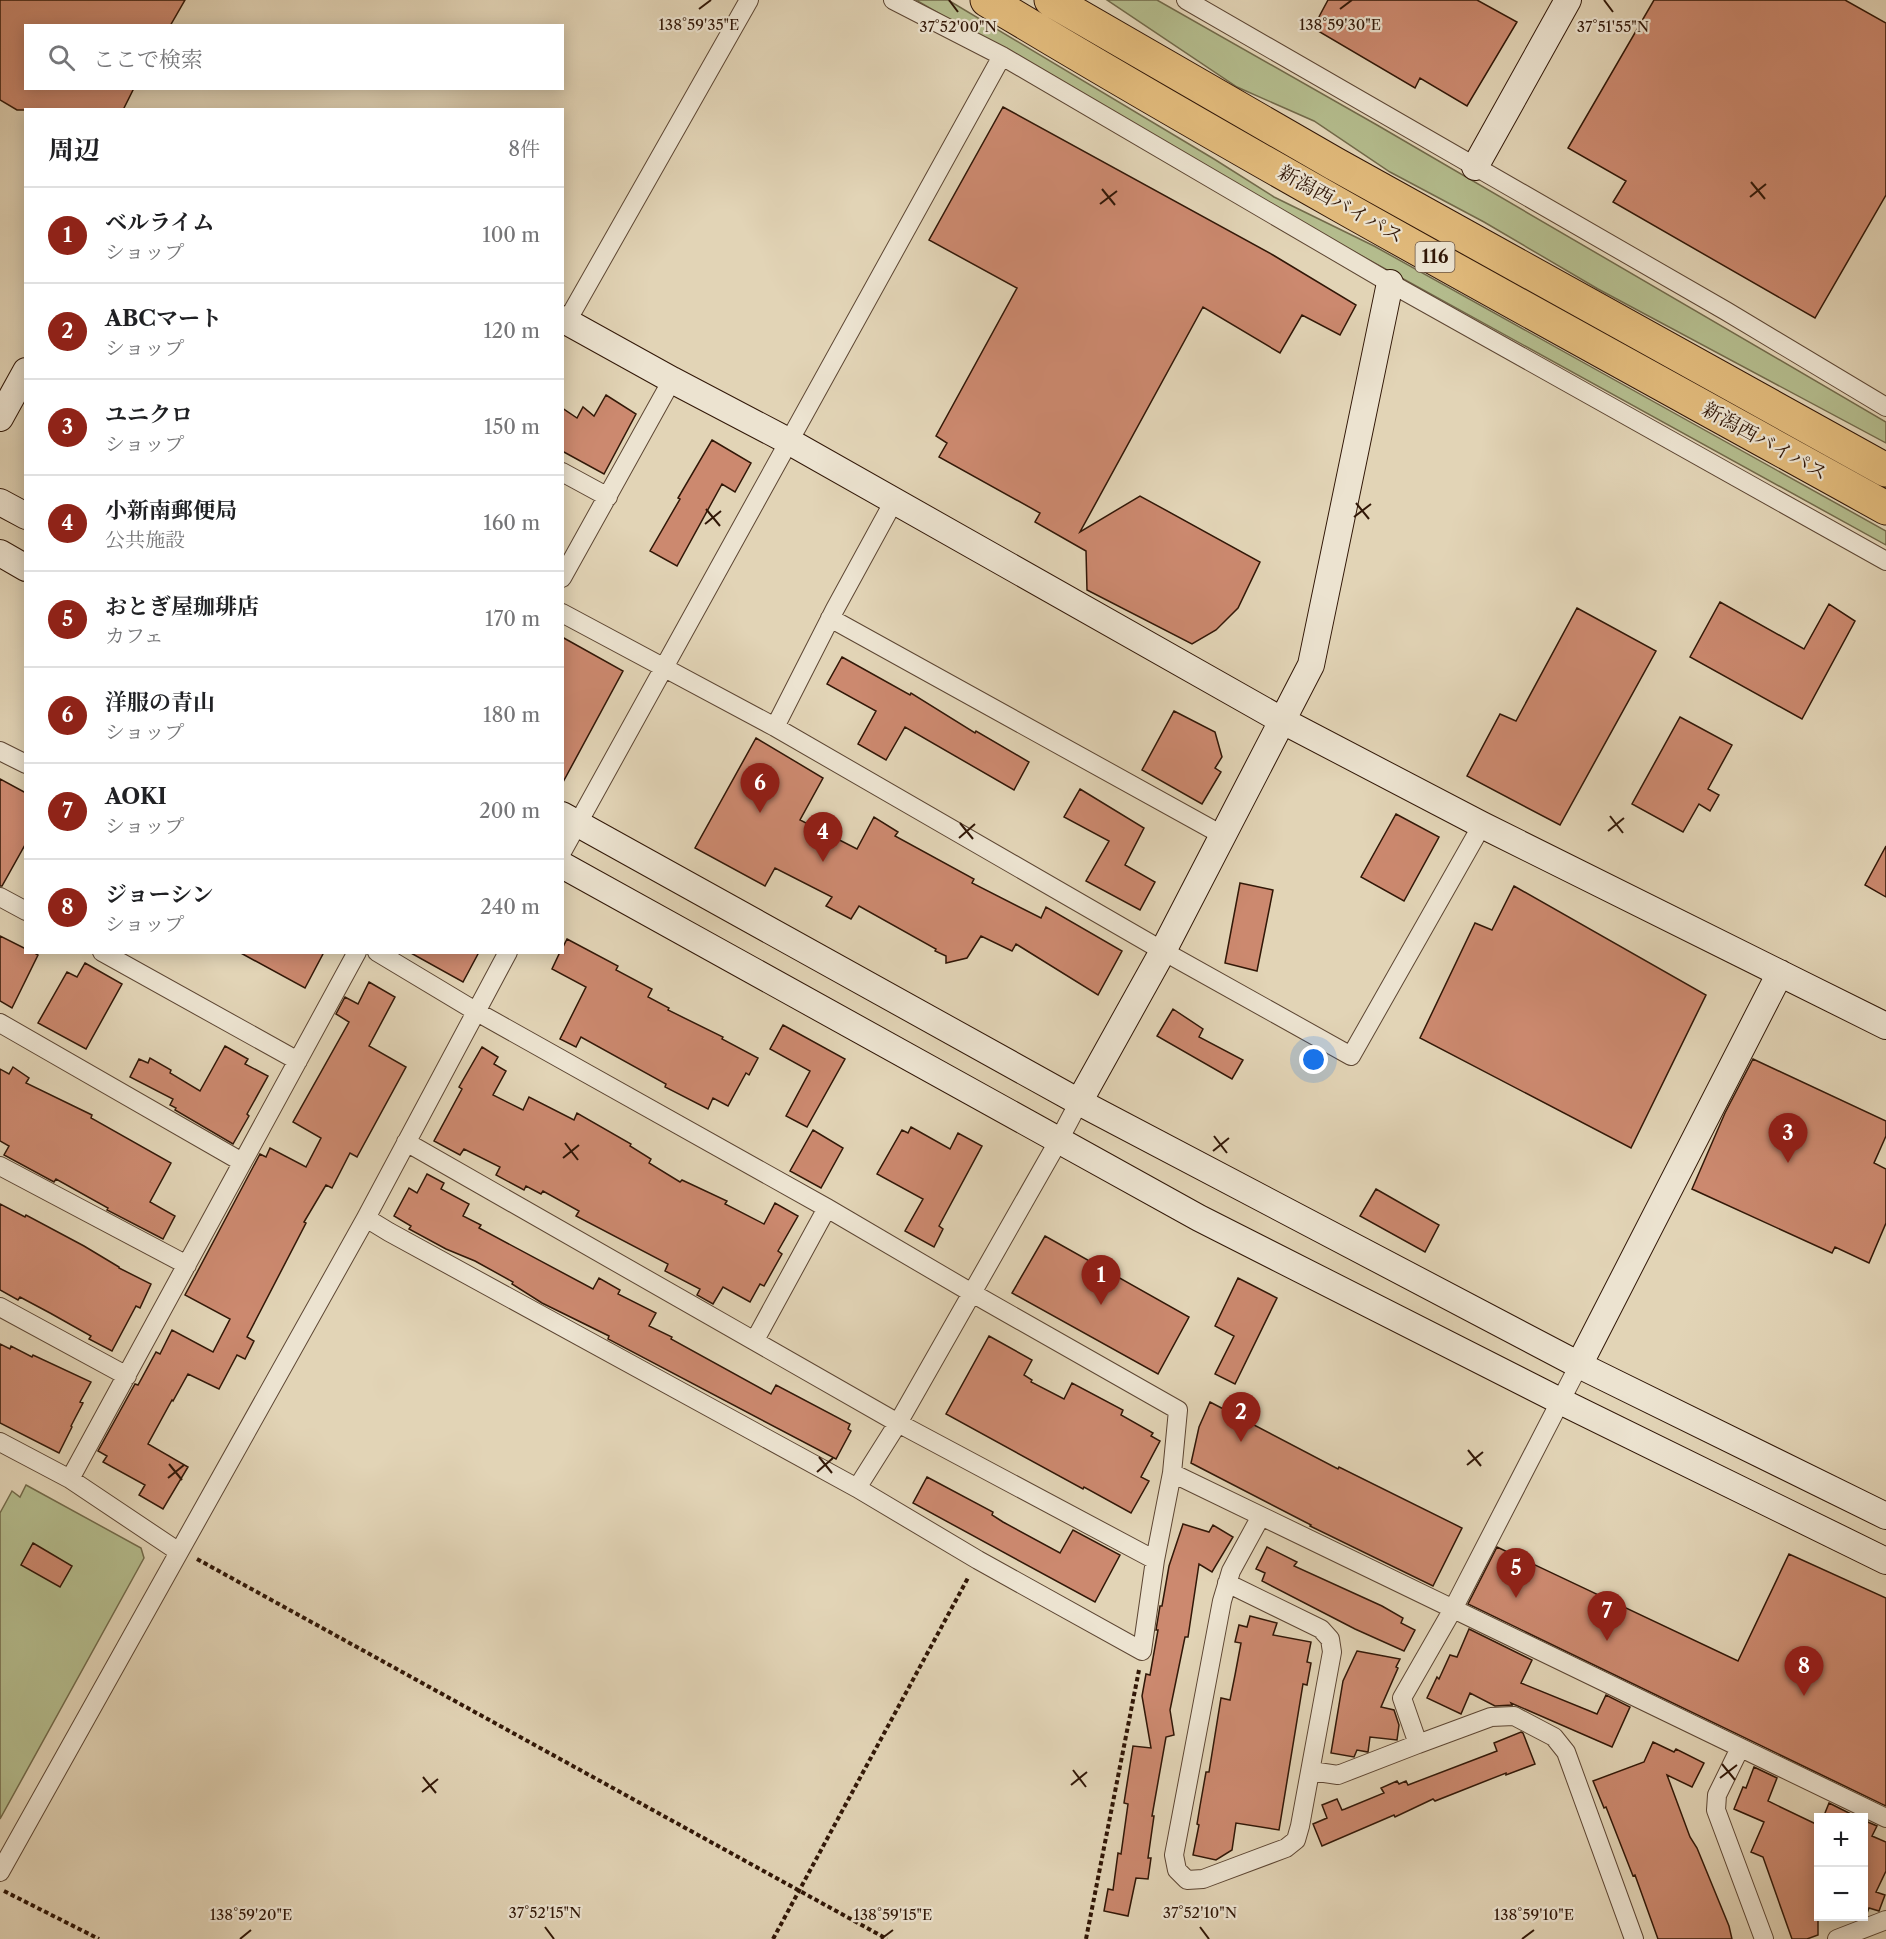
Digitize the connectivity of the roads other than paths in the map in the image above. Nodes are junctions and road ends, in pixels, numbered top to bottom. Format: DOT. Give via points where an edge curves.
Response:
graph roads {
  1 [pos="749,0"];
  2 [pos="893,0"];
  3 [pos="987,0"];
  4 [pos="1051,0"];
  5 [pos="1059,0"];
  6 [pos="1186,0"];
  7 [pos="1568,0"];
  8 [pos="1101,30"];
  9 [pos="1002,56"];
  10 [pos="1474,167"];
  11 [pos="1390,283"];
  12 [pos="565,320"];
  13 [pos="24,375"];
  14 [pos="672,380"];
  15 [pos="1886,407"];
  16 [pos="0,418"];
  17 [pos="790,442"];
  18 [pos="1886,470"];
  19 [pos="564,473"];
  20 [pos="608,496"];
  21 [pos="894,501"];
  22 [pos="0,502"];
  23 [pos="1886,508"];
  24 [pos="24,515"];
  25 [pos="0,554"];
  26 [pos="1886,561"];
  27 [pos="24,567"];
  28 [pos="564,574"];
  29 [pos="564,614"];
  30 [pos="830,618"];
  31 [pos="664,668"];
  32 [pos="1283,721"];
  33 [pos="775,727"];
  34 [pos="0,751"];
  35 [pos="24,763"];
  36 [pos="570,820"];
  37 [pos="1482,825"];
  38 [pos="1224,836"];
  39 [pos="564,844"];
  40 [pos="564,866"];
  41 [pos="0,897"];
  42 [pos="24,910"];
  43 [pos="1163,951"];
  44 [pos="106,954"];
  45 [pos="356,954"];
  46 [pos="380,954"];
  47 [pos="507,954"];
  48 [pos="1780,973"];
  49 [pos="477,1012"];
  50 [pos="0,1023"];
  51 [pos="1886,1026"];
  52 [pos="297,1060"];
  53 [pos="1079,1102"];
  54 [pos="1059,1140"];
  55 [pos="406,1142"];
  56 [pos="242,1162"];
  57 [pos="0,1166"];
  58 [pos="827,1208"];
  59 [pos="366,1218"];
  60 [pos="187,1265"];
  61 [pos="972,1293"];
  62 [pos="0,1307"];
  63 [pos="755,1340"];
  64 [pos="1579,1365"];
  65 [pos="127,1376"];
  66 [pos="1560,1401"];
  67 [pos="898,1423"];
  68 [pos="0,1442"];
  69 [pos="1172,1473"];
  70 [pos="70,1479"];
  71 [pos="857,1488"];
  72 [pos="1261,1516"];
  73 [pos="1886,1516"];
  74 [pos="179,1552"];
  75 [pos="1155,1560"];
  76 [pos="1886,1561"];
  77 [pos="1227,1583"];
  78 [pos="1453,1609"];
  79 [pos="1418,1744"];
  80 [pos="1740,1748"];
  81 [pos="1311,1771"];
  82 [pos="1886,1818"];
  83 [pos="0,1872"];
  84 [pos="1886,1920"];
  85 [pos="1634,1939"];
  86 [pos="1764,1939"];
  87 [pos="1837,1939"];
  1 -- 12 [label="street"];
  2 -- 9 [label="street"];
  3 -- 23 [label="highway, 新潟西バイパス / 116" via="1309,187"];
  4 -- 8 [label="highway, 新潟西バイパス / 116"];
  5 -- 8 [label="highway"];
  6 -- 10 [label="street"];
  7 -- 10 [label="street"];
  8 -- 18 [label="highway, 新潟西バイパス / 116"];
  9 -- 11 [label="street"];
  9 -- 17 [label="street"];
  10 -- 15 [label="street"];
  11 -- 26 [label="street"];
  11 -- 32 [label="street" via="1311,665"];
  12 -- 14 [label="street"];
  13 -- 16 [label="street"];
  14 -- 17 [label="street"];
  14 -- 20 [label="street"];
  17 -- 21 [label="street"];
  17 -- 31 [label="street"];
  19 -- 20 [label="street"];
  20 -- 28 [label="street"];
  21 -- 30 [label="street"];
  21 -- 32 [label="street"];
  22 -- 24 [label="street"];
  25 -- 27 [label="street"];
  29 -- 31 [label="street"];
  30 -- 33 [label="street"];
  30 -- 38 [label="street"];
  31 -- 33 [label="street"];
  31 -- 36 [label="street"];
  32 -- 37 [label="street"];
  32 -- 38 [label="street"];
  33 -- 43 [label="street"];
  34 -- 35 [label="street"];
  36 -- 39 [label="street"];
  36 -- 53 [label="street"];
  37 -- 43 [label="street" via="1351,1056"];
  37 -- 48 [label="street"];
  38 -- 43 [label="street"];
  40 -- 54 [label="street"];
  41 -- 42 [label="street"];
  43 -- 53 [label="street"];
  44 -- 52 [label="street"];
  45 -- 52 [label="street"];
  46 -- 49 [label="street"];
  47 -- 49 [label="street"];
  48 -- 51 [label="street"];
  48 -- 64 [label="street"];
  49 -- 55 [label="street"];
  49 -- 58 [label="street"];
  50 -- 56 [label="street"];
  52 -- 56 [label="street"];
  53 -- 54 [label="street"];
  53 -- 64 [label="street"];
  54 -- 61 [label="street"];
  54 -- 66 [label="street" via="1199,1218"];
  55 -- 59 [label="street"];
  55 -- 63 [label="street"];
  56 -- 60 [label="street"];
  57 -- 60 [label="street"];
  58 -- 61 [label="street"];
  58 -- 63 [label="street"];
  59 -- 71 [label="street"];
  59 -- 74 [label="street"];
  60 -- 65 [label="street"];
  61 -- 67 [label="street"];
  61 -- 69 [label="street" via="1178,1410"];
  62 -- 65 [label="street"];
  63 -- 67 [label="street"];
  64 -- 66 [label="street"];
  64 -- 73 [label="street"];
  65 -- 70 [label="street"];
  66 -- 76 [label="street"];
  66 -- 78 [label="street"];
  67 -- 71 [label="street"];
  67 -- 75 [label="street"];
  68 -- 70 [label="street"];
  69 -- 72 [label="street"];
  69 -- 75 [label="street"];
  70 -- 74 [label="street"];
  71 -- 75 [label="street" via="1142,1651"];
  72 -- 77 [label="street"];
  72 -- 78 [label="street"];
  74 -- 83 [label="street"];
  77 -- 81 [label="street" via="1321,1629 1330,1639 1332,1652"];
  77 -- 81 [label="street" via="1174,1855 1177,1870 1187,1880 1203,1879 1286,1848 1296,1840"];
  78 -- 79 [label="street" via="1402,1698"];
  78 -- 80 [label="street"];
  79 -- 81 [label="street" via="1338,1776"];
  79 -- 85 [label="street" via="1491,1717 1514,1716 1554,1737 1566,1752"];
  80 -- 82 [label="street"];
  80 -- 86 [label="street" via="1717,1796 1716,1810"];
  84 -- 87 [label="street"];
}
